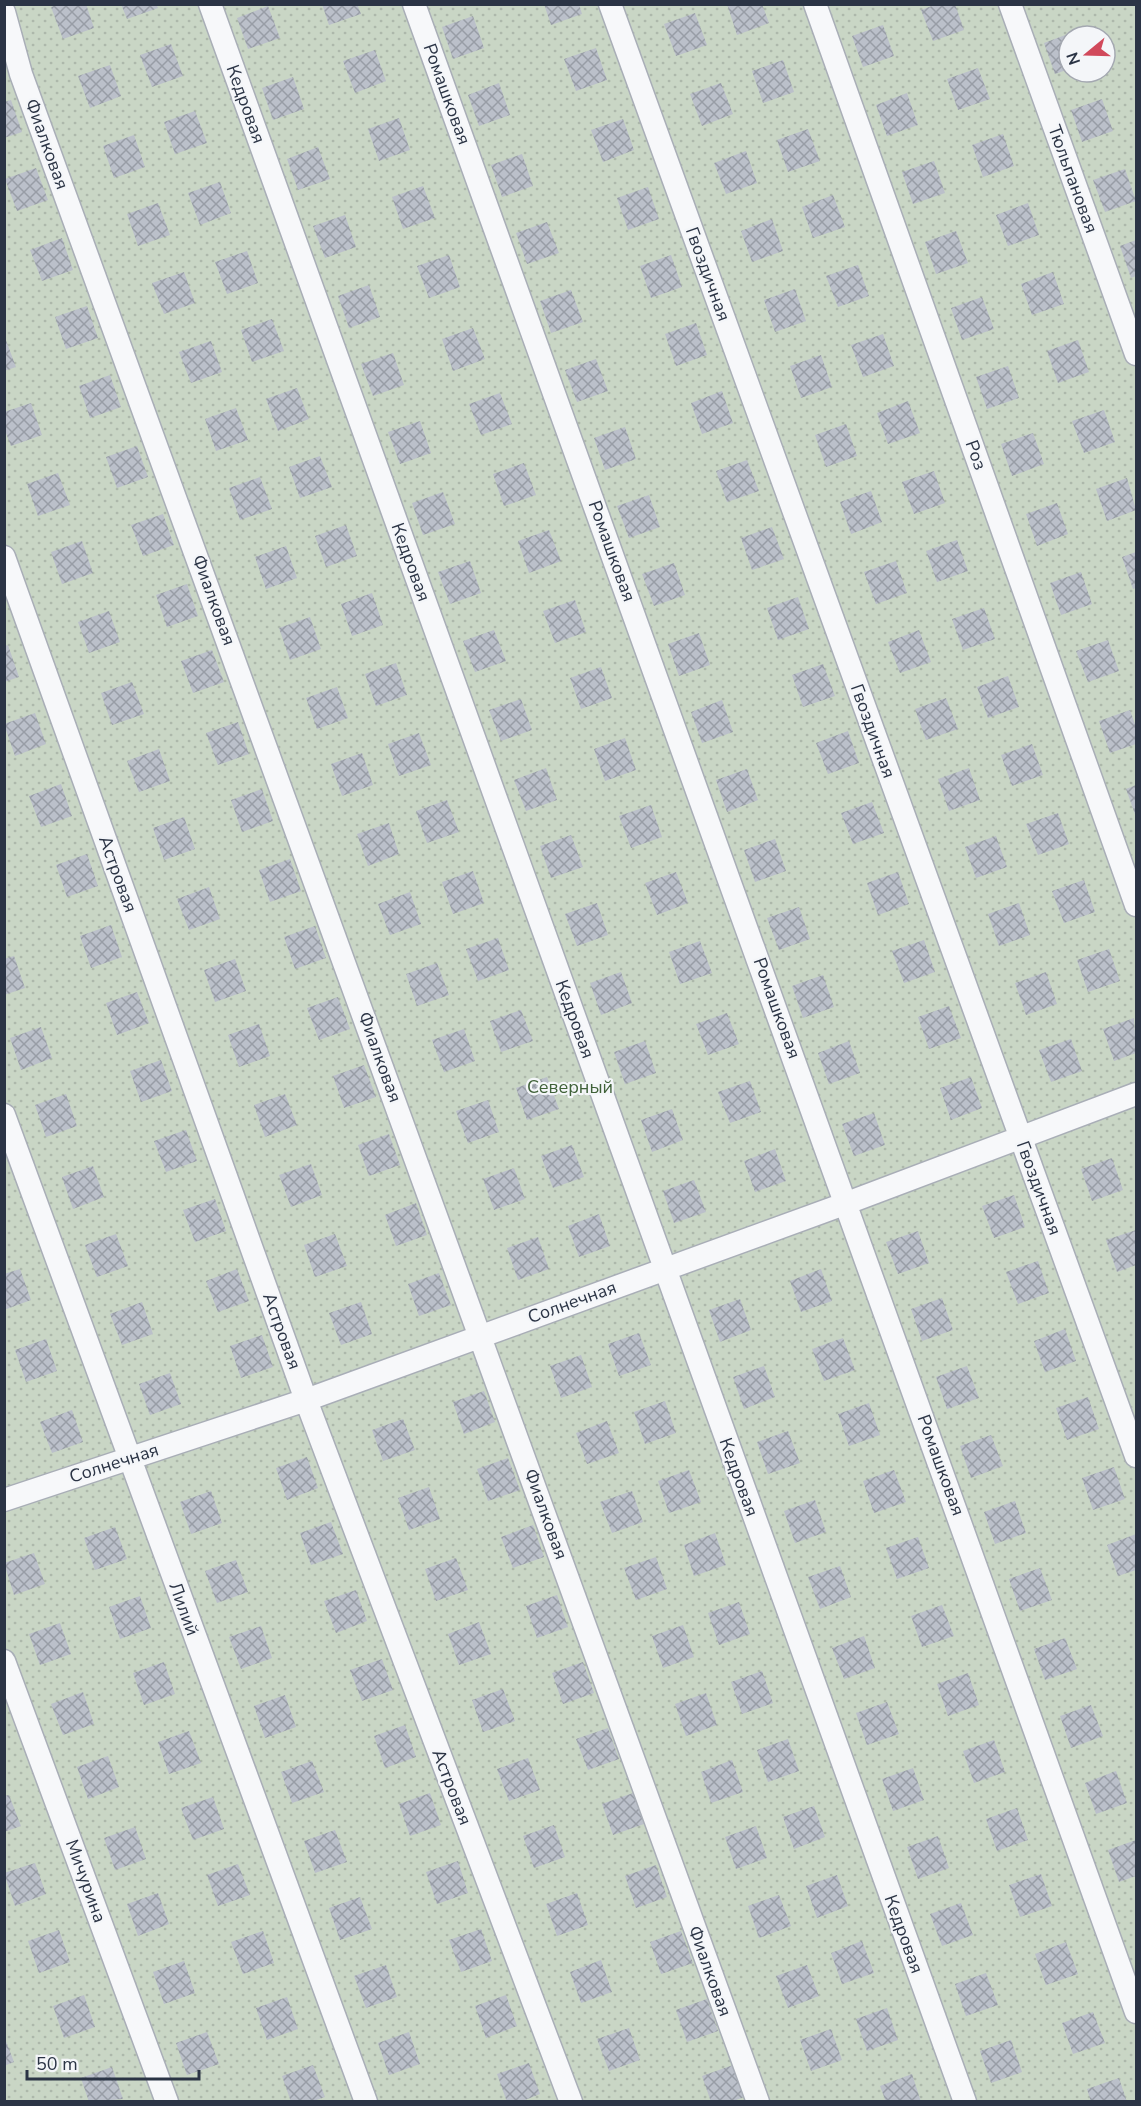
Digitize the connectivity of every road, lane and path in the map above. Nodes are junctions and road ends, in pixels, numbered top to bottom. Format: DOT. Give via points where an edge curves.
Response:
graph roads {
  1 [pos="210,4"];
  2 [pos="414,4"];
  3 [pos="610,4"];
  4 [pos="815,4"];
  5 [pos="1010,4"];
  6 [pos="4,12"];
  7 [pos="1137,354"];
  8 [pos="4,557"];
  9 [pos="1137,905"];
  10 [pos="1137,1094"];
  11 [pos="4,1115"];
  12 [pos="1020,1137"];
  13 [pos="847,1203"];
  14 [pos="664,1268"];
  15 [pos="481,1335"];
  16 [pos="306,1400"];
  17 [pos="1137,1456"];
  18 [pos="129,1458"];
  19 [pos="4,1500"];
  20 [pos="4,1661"];
  21 [pos="1137,2012"];
  22 [pos="167,2102"];
  23 [pos="366,2102"];
  24 [pos="570,2102"];
  25 [pos="758,2102"];
  26 [pos="965,2102"];
  1 -- 14 [label="street, Кедровая"];
  2 -- 13 [label="street, Ромашковая"];
  3 -- 12 [label="street, Гвоздичная"];
  4 -- 9 [label="street, Роз"];
  5 -- 7 [label="street, Тюльпановая"];
  6 -- 15 [label="street, Фиалковая" via="21,74"];
  8 -- 16 [label="street, Астровая"];
  10 -- 12 [label="street, Солнечная"];
  11 -- 18 [label="street, Лилий"];
  12 -- 13 [label="street, Солнечная"];
  12 -- 17 [label="street, Гвоздичная"];
  13 -- 14 [label="street, Солнечная"];
  13 -- 21 [label="street, Ромашковая"];
  14 -- 15 [label="street, Солнечная"];
  14 -- 26 [label="street, Кедровая"];
  15 -- 16 [label="street, Солнечная"];
  15 -- 25 [label="street, Фиалковая"];
  16 -- 18 [label="street, Солнечная"];
  16 -- 24 [label="street, Астровая"];
  18 -- 19 [label="street, Солнечная"];
  18 -- 23 [label="street, Лилий"];
  20 -- 22 [label="street, Мичурина"];
}
